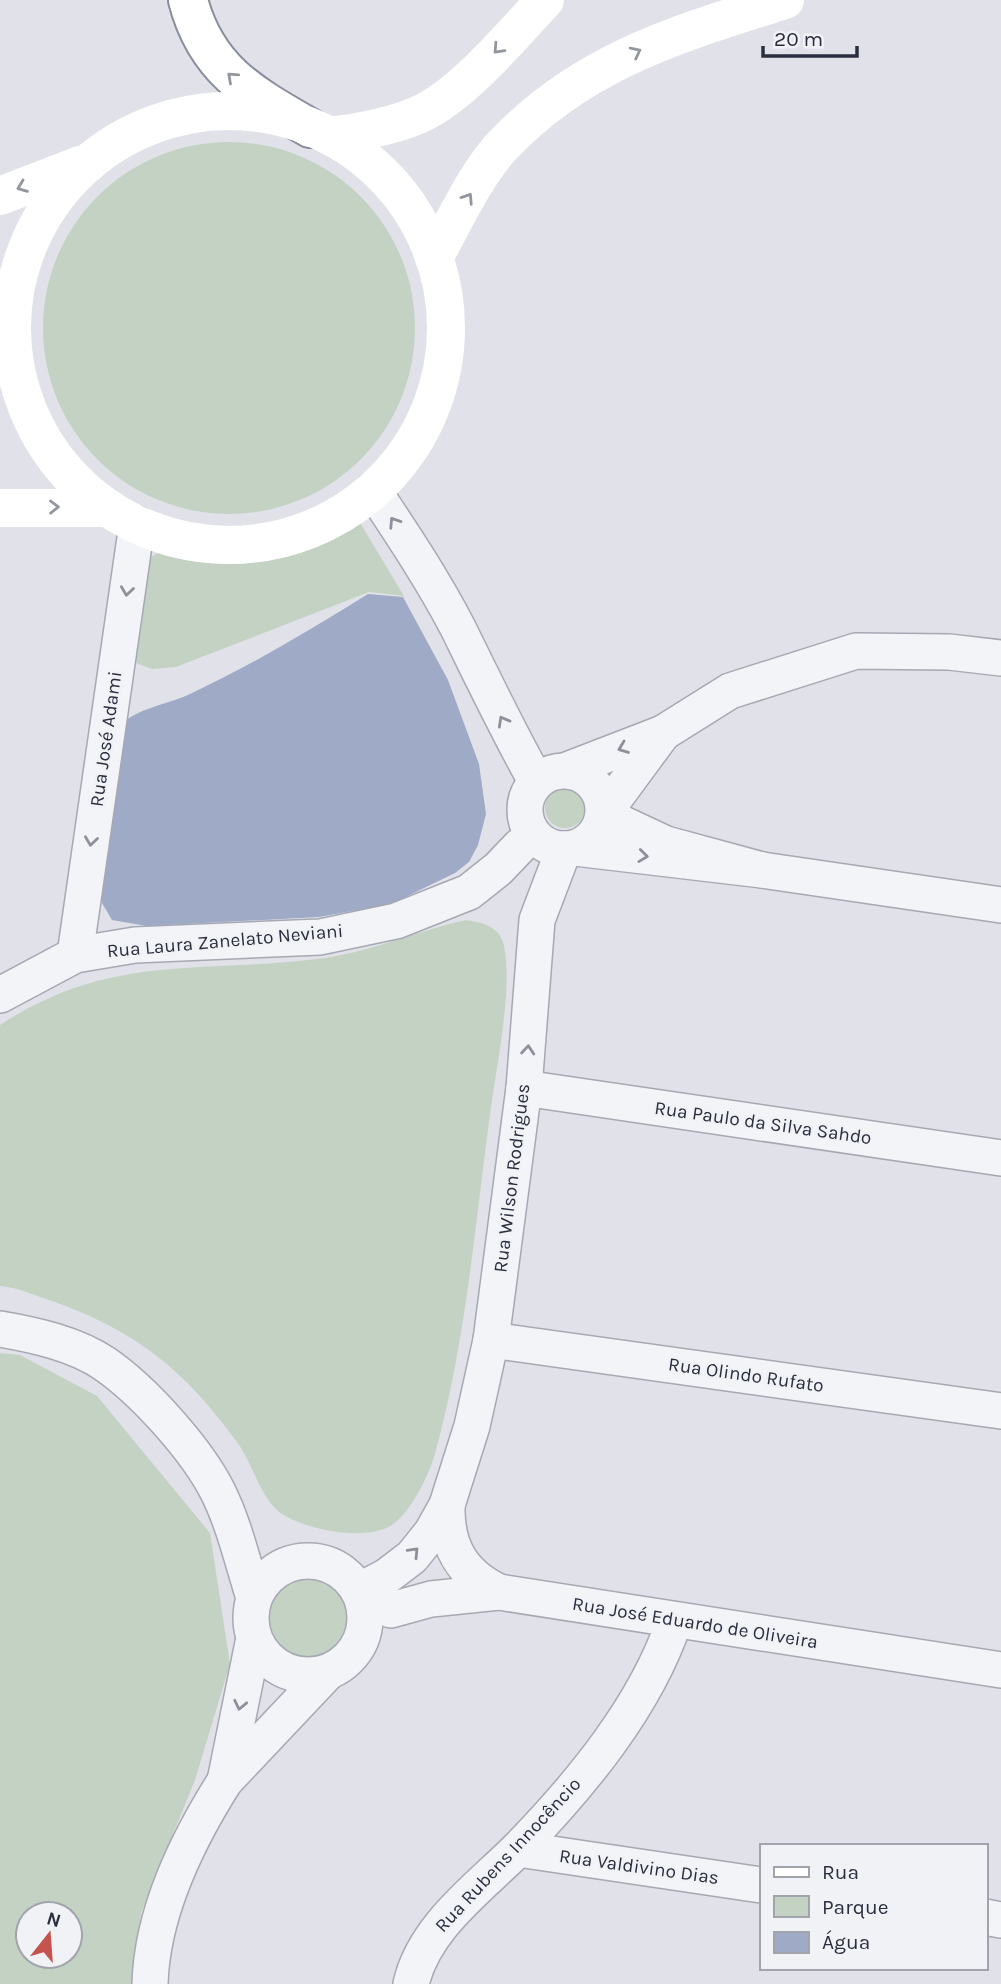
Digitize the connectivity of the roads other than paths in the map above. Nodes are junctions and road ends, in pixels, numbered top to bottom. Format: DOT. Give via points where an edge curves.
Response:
graph roads {
  1 [pos="188,0"];
  2 [pos="545,0"];
  3 [pos="785,0"];
  4 [pos="319,132"];
  5 [pos="89,162"];
  6 [pos="0,195"];
  7 [pos="434,258"];
  8 [pos="8,361"];
  9 [pos="373,491"];
  10 [pos="0,508"];
  11 [pos="123,516"];
  12 [pos="1001,658"];
  13 [pos="663,733"];
  14 [pos="551,776"];
  15 [pos="604,814"];
  16 [pos="546,843"];
  17 [pos="762,870"];
  18 [pos="1001,905"];
  19 [pos="75,955"];
  20 [pos="0,995"];
  21 [pos="524,1088"];
  22 [pos="1001,1158"];
  23 [pos="0,1329"];
  24 [pos="492,1339"];
  25 [pos="1001,1411"];
  26 [pos="447,1505"];
  27 [pos="233,1534"];
  28 [pos="290,1564"];
  29 [pos="499,1592"];
  30 [pos="254,1598"];
  31 [pos="369,1611"];
  32 [pos="674,1622"];
  33 [pos="254,1638"];
  34 [pos="1001,1670"];
  35 [pos="327,1673"];
  36 [pos="225,1781"];
  37 [pos="518,1849"];
  38 [pos="760,1885"];
  39 [pos="150,1984"];
  40 [pos="411,1984"];
  4 -- 1 [label="main road, one-way" via="249,92 219,65 199,34"];
  2 -- 4 [label="main road, one-way" via="475,74 419,115 366,131"];
  7 -- 3 [label="main road, one-way" via="503,145 573,85 659,40"];
  4 -- 5 [label="main road" via="278,117 211,112 146,128"];
  4 -- 7 [label="main road" via="353,150 393,187 410,208"];
  5 -- 6 [label="main road, one-way"];
  5 -- 8 [label="main road" via="45,212 18,273"];
  7 -- 9 [label="main road" via="446,313 443,369 410,448"];
  8 -- 11 [label="main road" via="25,404 58,462 82,487"];
  9 -- 11 [label="main road" via="321,525 260,542 197,542"];
  14 -- 9 [label="street, one-way" via="487,692 421,563"];
  10 -- 11 [label="main road, one-way"];
  11 -- 19 [label="street, Rua José Adami, one-way"];
  12 -- 13 [label="street" via="856,651 730,691"];
  13 -- 14 [label="street, one-way"];
  13 -- 15 [label="street"];
  14 -- 15 [label="street" via="587,777 600,792"];
  14 -- 16 [label="street" via="525,802"];
  15 -- 16 [label="street" via="599,830 588,841"];
  15 -- 17 [label="street" via="666,844"];
  16 -- 17 [label="street, one-way"];
  16 -- 19 [label="street, Rua Laura Zanelato Neviani" via="498,869 469,892 396,922 320,937 135,945"];
  21 -- 16 [label="street, Rua Wilson Rodrigues, one-way"];
  17 -- 18 [label="street"];
  19 -- 20 [label="street, Rua Laura Zanelato Neviani"];
  21 -- 22 [label="street, Rua Paulo da Silva Sahdo"];
  21 -- 24 [label="street, Rua Wilson Rodrigues"];
  23 -- 27 [label="street" via="40,1336 104,1363 147,1401 196,1458 218,1492"];
  24 -- 25 [label="street, Rua Olindo Rufato"];
  24 -- 26 [label="street, Rua Wilson Rodrigues"];
  26 -- 29 [label="street, Rua Wilson Rodrigues" via="450,1541 457,1558 482,1584"];
  31 -- 26 [label="street, Rua Wilson Rodrigues, one-way" via="387,1576 412,1557"];
  27 -- 28 [label="street"];
  27 -- 30 [label="street"];
  28 -- 30 [label="street" via="268,1577"];
  28 -- 31 [label="street" via="310,1560 345,1574"];
  29 -- 31 [label="street, Rua José Eduardo de Oliveira"];
  29 -- 32 [label="street, Rua José Eduardo de Oliveira"];
  30 -- 33 [label="street" via="250,1621"];
  31 -- 35 [label="street" via="349,1658"];
  32 -- 34 [label="street, Rua José Eduardo de Oliveira"];
  32 -- 37 [label="street, Rua Rubens Innocêncio" via="659,1662 601,1751 566,1798"];
  33 -- 35 [label="street" via="276,1666 292,1673"];
  33 -- 36 [label="street, one-way"];
  35 -- 36 [label="street"];
  36 -- 39 [label="street" via="199,1822 162,1913"];
  37 -- 38 [label="street, Rua Valdivino Dias"];
  37 -- 40 [label="street, Rua Rubens Innocêncio" via="432,1937"];
}
